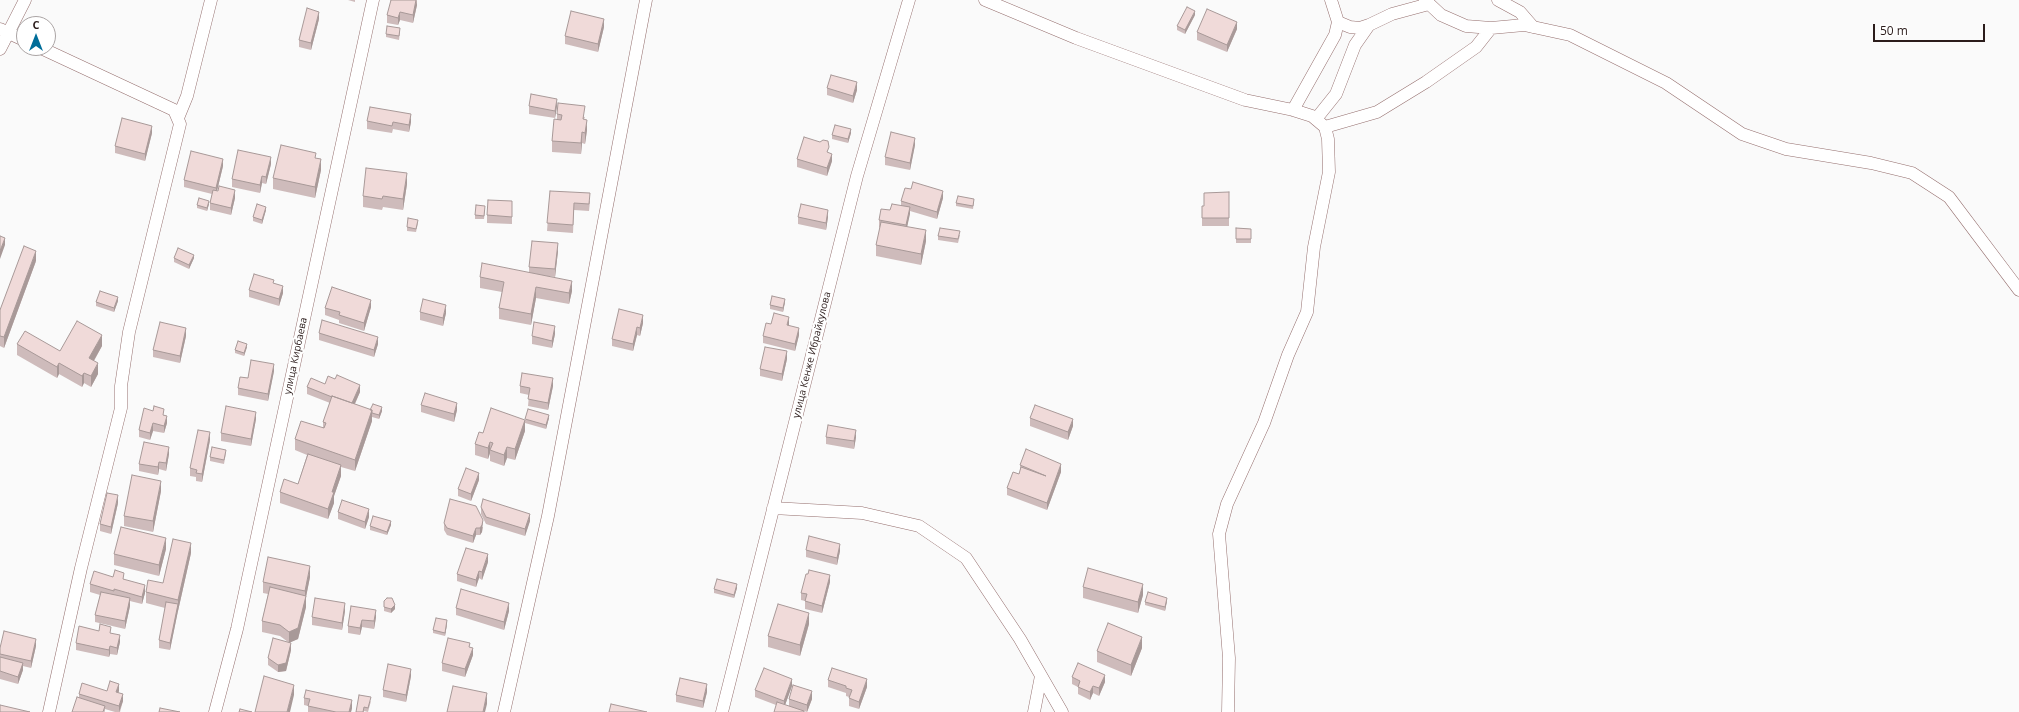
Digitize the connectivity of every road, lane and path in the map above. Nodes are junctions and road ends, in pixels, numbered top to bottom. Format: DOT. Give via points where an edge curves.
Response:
graph roads {
  1 [pos="25,0"];
  2 [pos="211,0"];
  3 [pos="373,0"];
  4 [pos="646,0"];
  5 [pos="908,0"];
  6 [pos="985,0"];
  7 [pos="1331,0"];
  8 [pos="1498,0"];
  9 [pos="1427,2"];
  10 [pos="1338,22"];
  11 [pos="1369,25"];
  12 [pos="1533,27"];
  13 [pos="1491,28"];
  14 [pos="4,31"];
  15 [pos="16,36"];
  16 [pos="0,49"];
  17 [pos="56,55"];
  18 [pos="1293,110"];
  19 [pos="178,118"];
  20 [pos="1320,123"];
  21 [pos="2019,290"];
  22 [pos="773,508"];
  23 [pos="1042,676"];
  24 [pos="49,712"];
  25 [pos="216,712"];
  26 [pos="504,712"];
  27 [pos="722,712"];
  28 [pos="1034,712"];
  29 [pos="1062,712"];
  30 [pos="1228,712"];
  1 -- 14 [label="street"];
  2 -- 19 [label="street" via="187,96"];
  3 -- 25 [label="street, улица Кирбаева" via="237,629"];
  4 -- 26 [label="street" via="548,516"];
  5 -- 22 [label="street, улица Кенже Ибрайкулова" via="858,176"];
  6 -- 18 [label="street" via="1076,38 1245,100"];
  7 -- 10 [label="street"];
  8 -- 12 [label="street" via="1520,12"];
  9 -- 11 [label="street"];
  9 -- 13 [label="street" via="1441,15 1466,26"];
  10 -- 11 [label="street" via="1360,28"];
  10 -- 18 [label="street" via="1336,35"];
  11 -- 20 [label="street" via="1355,45 1336,94"];
  12 -- 13 [label="street" via="1524,25"];
  12 -- 21 [label="street" via="1570,35 1659,80 1742,134 1786,149 1872,163 1912,173 1949,197"];
  13 -- 20 [label="street" via="1476,47 1377,112"];
  14 -- 15 [label="street"];
  14 -- 16 [label="street"];
  17 -- 19 [label="street" via="174,110"];
  18 -- 20 [label="street"];
  19 -- 24 [label="street" via="180,124 129,332 121,386 121,408 81,568"];
  20 -- 30 [label="street" via="1328,139 1329,172 1314,247 1307,312 1288,355 1264,423 1227,504 1219,534 1229,658"];
  22 -- 23 [label="street" via="862,513 919,526 966,558"];
  22 -- 27 [label="street, улица Кенже Ибрайкулова"];
  23 -- 28 [label="street"];
  23 -- 29 [label="street"];
}
